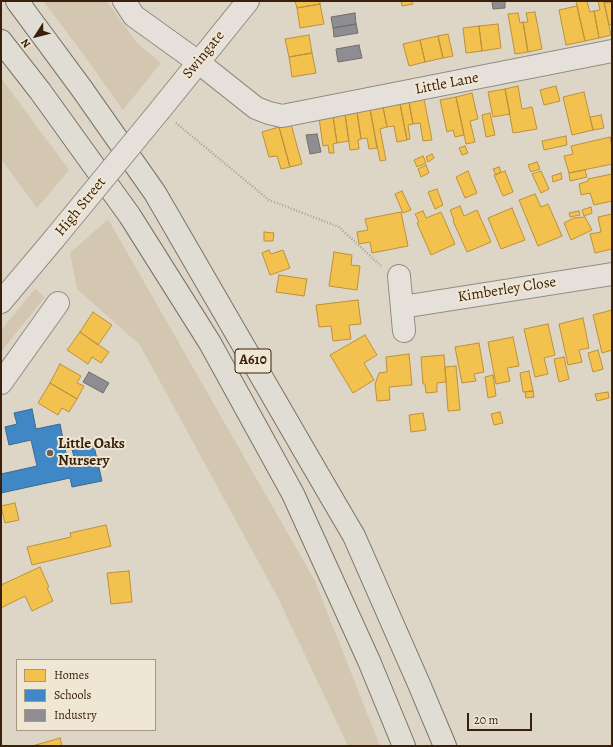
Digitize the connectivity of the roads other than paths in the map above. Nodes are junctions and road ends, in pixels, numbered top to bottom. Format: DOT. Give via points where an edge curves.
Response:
graph roads {
  1 [pos="17,1"];
  2 [pos="124,1"];
  3 [pos="248,1"];
  4 [pos="1,41"];
  5 [pos="610,57"];
  6 [pos="198,62"];
  7 [pos="160,110"];
  8 [pos="282,116"];
  9 [pos="251,123"];
  10 [pos="612,274"];
  11 [pos="399,276"];
  12 [pos="1,302"];
  13 [pos="58,303"];
  14 [pos="402,307"];
  15 [pos="404,332"];
  16 [pos="1,382"];
  17 [pos="404,746"];
  18 [pos="445,746"];
  1 -- 18 [label="highway, A610" via="155,193 354,536"];
  2 -- 6 [label="street, Little Lane" via="134,16"];
  3 -- 6 [label="street, Swingate"];
  4 -- 17 [label="highway, A610" via="130,216 210,343 293,494 369,661"];
  5 -- 8 [label="street, Little Lane"];
  6 -- 7 [label="street, Swingate"];
  6 -- 8 [label="street, Little Lane" via="256,108"];
  7 -- 12 [label="street, High Street, bridge"];
  8 -- 9 [label="street, Little Lane"];
  10 -- 14 [label="street, Kimberley Close"];
  11 -- 14 [label="street"];
  13 -- 16 [label="street"];
  14 -- 15 [label="street"];
}
